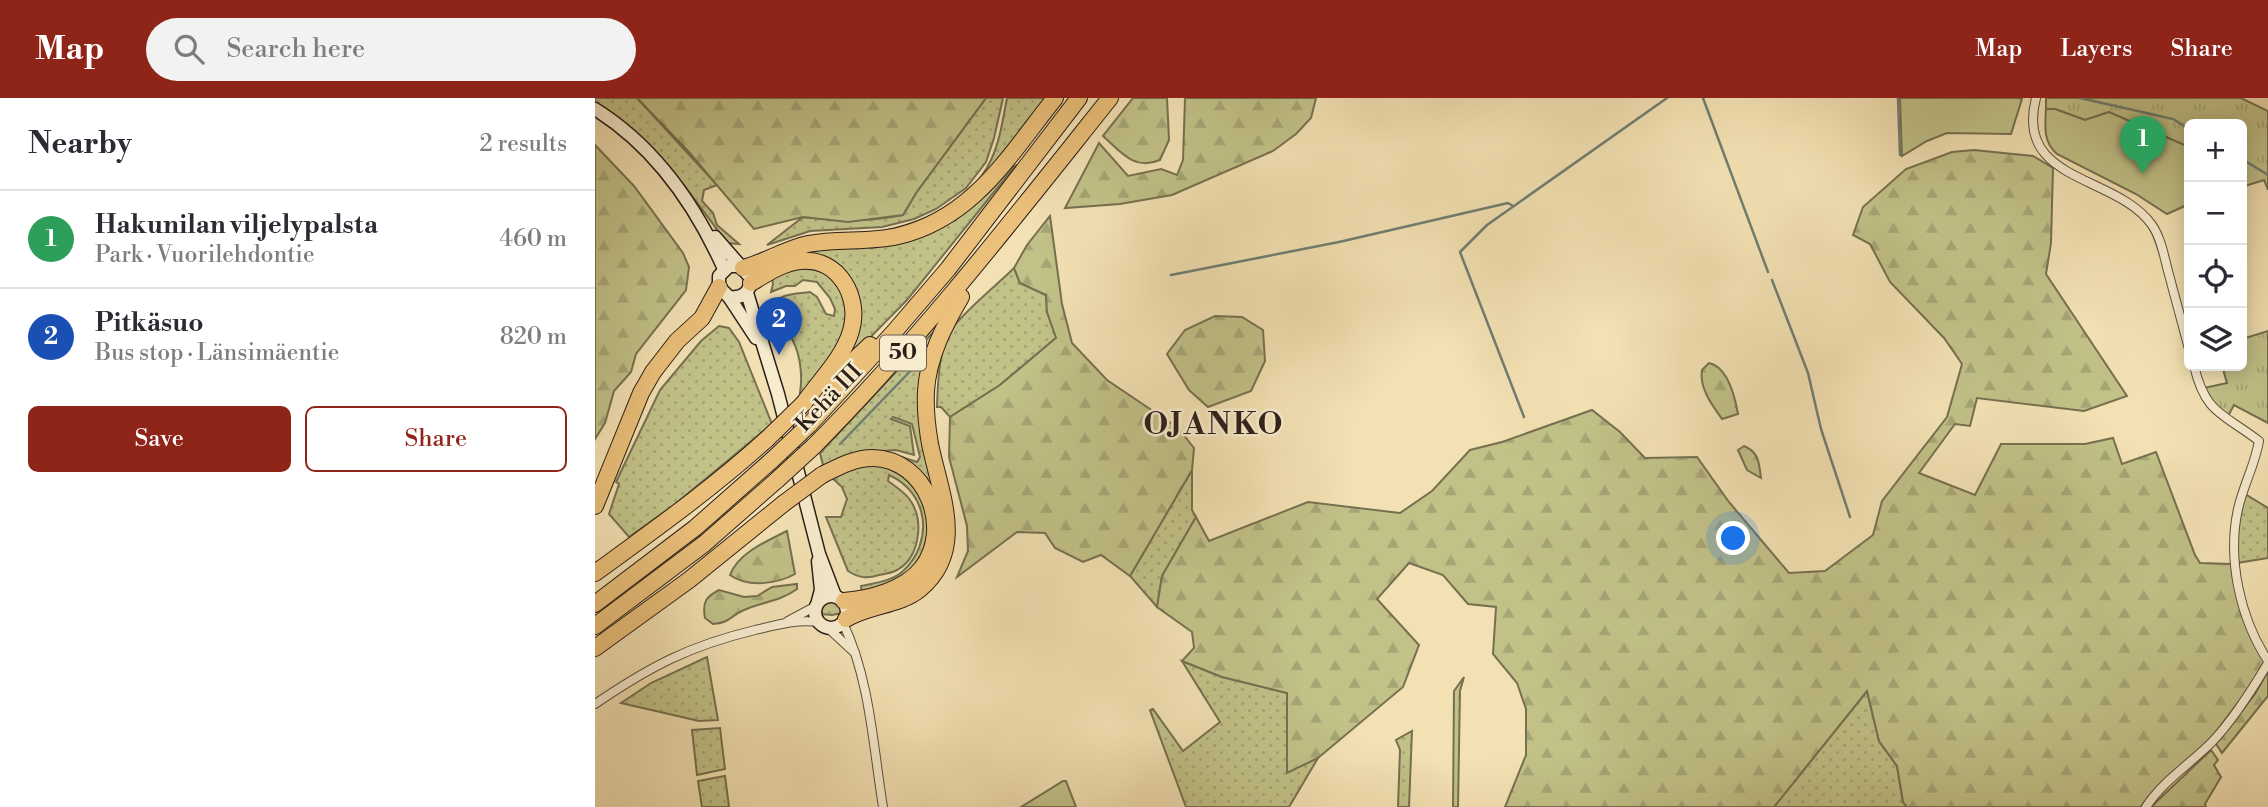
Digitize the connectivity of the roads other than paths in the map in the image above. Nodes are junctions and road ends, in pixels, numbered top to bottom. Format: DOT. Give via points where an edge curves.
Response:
graph roads {
  1 [pos="1055,98"];
  2 [pos="1079,98"];
  3 [pos="1110,98"];
  4 [pos="2036,98"];
  5 [pos="595,108"];
  6 [pos="700,222"];
  7 [pos="971,238"];
  8 [pos="985,255"];
  9 [pos="741,267"];
  10 [pos="724,269"];
  11 [pos="749,288"];
  12 [pos="724,292"];
  13 [pos="2184,330"];
  14 [pos="768,360"];
  15 [pos="2195,371"];
  16 [pos="804,403"];
  17 [pos="2268,438"];
  18 [pos="2259,441"];
  19 [pos="595,506"];
  20 [pos="819,554"];
  21 [pos="595,573"];
  22 [pos="840,598"];
  23 [pos="595,604"];
  24 [pos="817,604"];
  25 [pos="845,621"];
  26 [pos="786,622"];
  27 [pos="823,625"];
  28 [pos="595,626"];
  29 [pos="595,648"];
  30 [pos="855,653"];
  31 [pos="2268,662"];
  32 [pos="595,704"];
  33 [pos="883,807"];
  34 [pos="2146,807"];
  1 -- 9 [label="highway" via="983,188 937,222 887,238 801,246"];
  2 -- 7 [label="highway, Kehä III / 50"];
  3 -- 8 [label="highway, Kehä III / 50"];
  4 -- 13 [label="street" via="2033,127 2041,151 2055,164 2139,211 2152,225"];
  5 -- 6 [label="main road" via="652,157 683,193"];
  6 -- 9 [label="main road"];
  6 -- 10 [label="main road"];
  7 -- 16 [label="highway" via="870,344"];
  7 -- 23 [label="highway, Kehä III / 50, bridge" via="810,425 685,536"];
  8 -- 25 [label="highway" via="942,331 926,388 927,427 947,515 944,552 935,573 908,597"];
  8 -- 28 [label="highway, Kehä III / 50, bridge" via="903,353 814,446 693,553"];
  9 -- 10 [label="main road"];
  9 -- 11 [label="main road" via="750,277"];
  10 -- 12 [label="main road" via="719,276"];
  11 -- 12 [label="main road" via="742,296"];
  11 -- 14 [label="main road"];
  11 -- 16 [label="highway" via="778,268 801,261 829,268 849,288 854,318 848,340"];
  12 -- 14 [label="main road" via="745,318"];
  12 -- 19 [label="highway" via="653,372"];
  14 -- 20 [label="main road"];
  15 -- 18 [label="street" via="2210,406"];
  16 -- 21 [label="highway, bridge" via="694,500"];
  17 -- 18 [label="street"];
  18 -- 31 [label="street" via="2238,508 2235,564 2246,615"];
  20 -- 22 [label="main road"];
  20 -- 24 [label="main road"];
  22 -- 24 [label="main road" via="826,596"];
  22 -- 25 [label="main road" via="848,612"];
  22 -- 29 [label="highway, bridge" via="899,587 928,559 934,543 936,527 929,495 907,470 891,462 863,459 822,475"];
  24 -- 26 [label="street"];
  24 -- 27 [label="main road" via="816,618"];
  25 -- 27 [label="main road"];
  25 -- 30 [label="street"];
  26 -- 27 [label="street"];
  26 -- 32 [label="street" via="676,654"];
  27 -- 30 [label="street"];
  30 -- 33 [label="street"];
  31 -- 34 [label="street" via="2212,742"];
}
